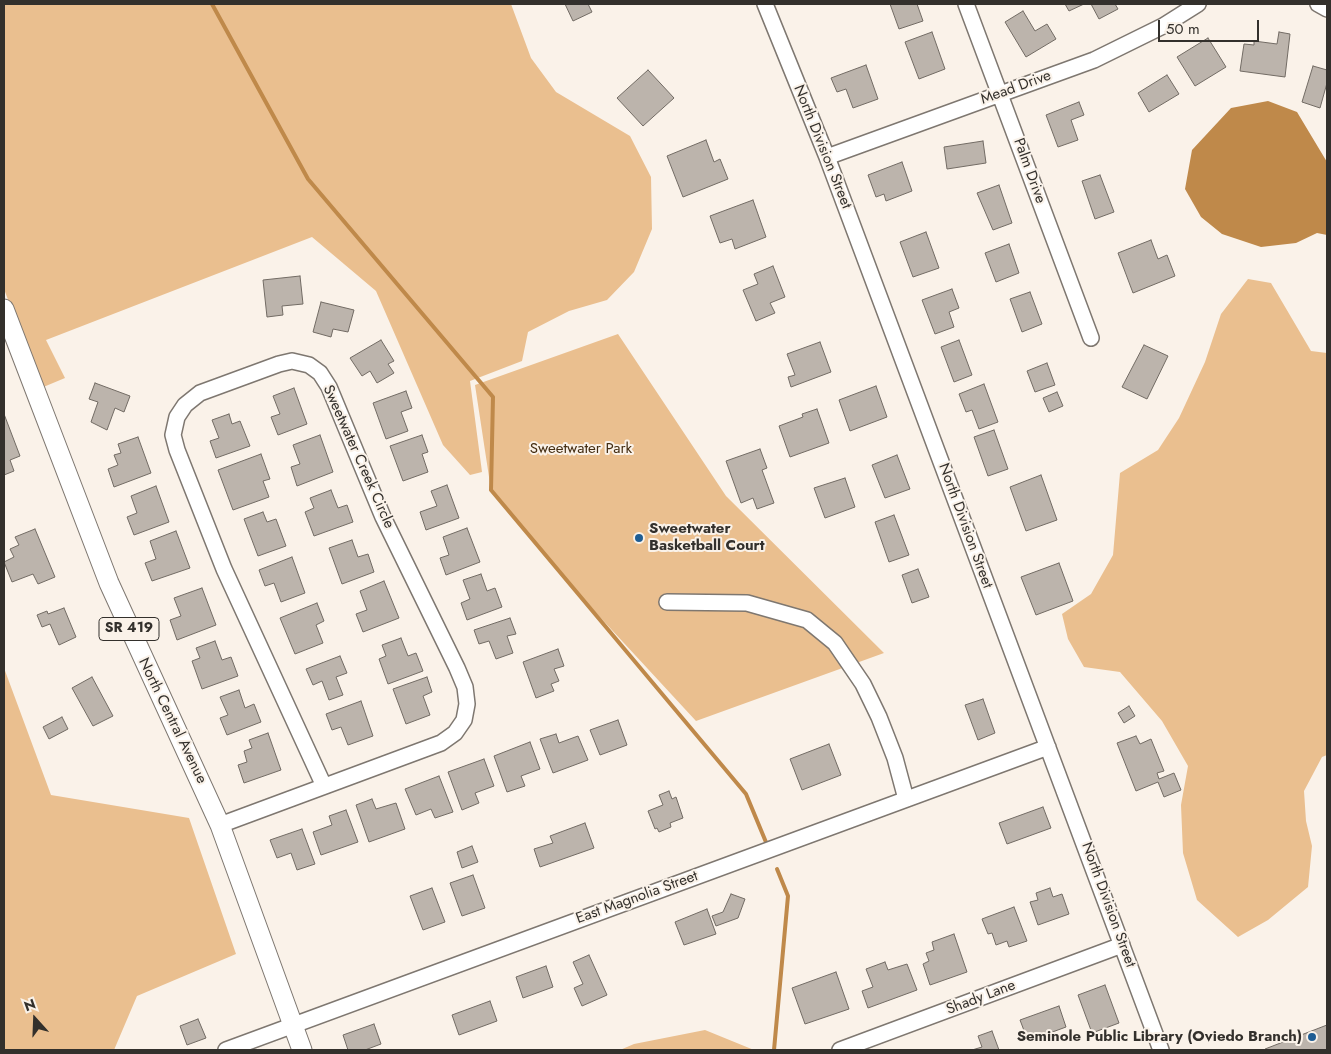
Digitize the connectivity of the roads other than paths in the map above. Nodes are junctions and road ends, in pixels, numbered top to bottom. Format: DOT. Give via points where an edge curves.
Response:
graph roads {
  1 [pos="765,4"];
  2 [pos="966,4"];
  3 [pos="1198,4"];
  4 [pos="1318,4"];
  5 [pos="1327,9"];
  6 [pos="1000,94"];
  7 [pos="827,157"];
  8 [pos="4,309"];
  9 [pos="1091,338"];
  10 [pos="666,602"];
  11 [pos="1048,747"];
  12 [pos="324,786"];
  13 [pos="906,799"];
  14 [pos="220,825"];
  15 [pos="1122,945"];
  16 [pos="293,1024"];
  17 [pos="226,1050"];
  18 [pos="302,1050"];
  19 [pos="840,1050"];
  20 [pos="1161,1050"];
  1 -- 7 [label="street, North Division Street"];
  2 -- 6 [label="street, Palm Drive"];
  3 -- 6 [label="street, Mead Drive" via="1094,60"];
  4 -- 5 [label="street"];
  6 -- 7 [label="street, Mead Drive"];
  6 -- 9 [label="street, Palm Drive"];
  7 -- 11 [label="street, North Division Street"];
  8 -- 14 [label="main road, North Central Avenue / SR 419" via="108,583"];
  10 -- 13 [label="street" via="747,603 807,620 835,643 863,684 895,758"];
  11 -- 13 [label="street, East Magnolia Street"];
  11 -- 15 [label="street, North Division Street"];
  12 -- 12 [label="street, Sweetwater Creek Circle" via="441,743 455,733 464,720 467,704 458,668 383,517 329,387 320,373 309,365 292,361 200,393 185,405 177,418 173,435 224,569"];
  12 -- 14 [label="street, Sweetwater Creek Circle"];
  13 -- 16 [label="street, East Magnolia Street"];
  14 -- 16 [label="main road, North Central Avenue / SR 419"];
  15 -- 19 [label="street, Shady Lane"];
  15 -- 20 [label="street, North Division Street"];
  16 -- 17 [label="street, East Magnolia Street"];
  16 -- 18 [label="main road, North Central Avenue / SR 419"];
}
